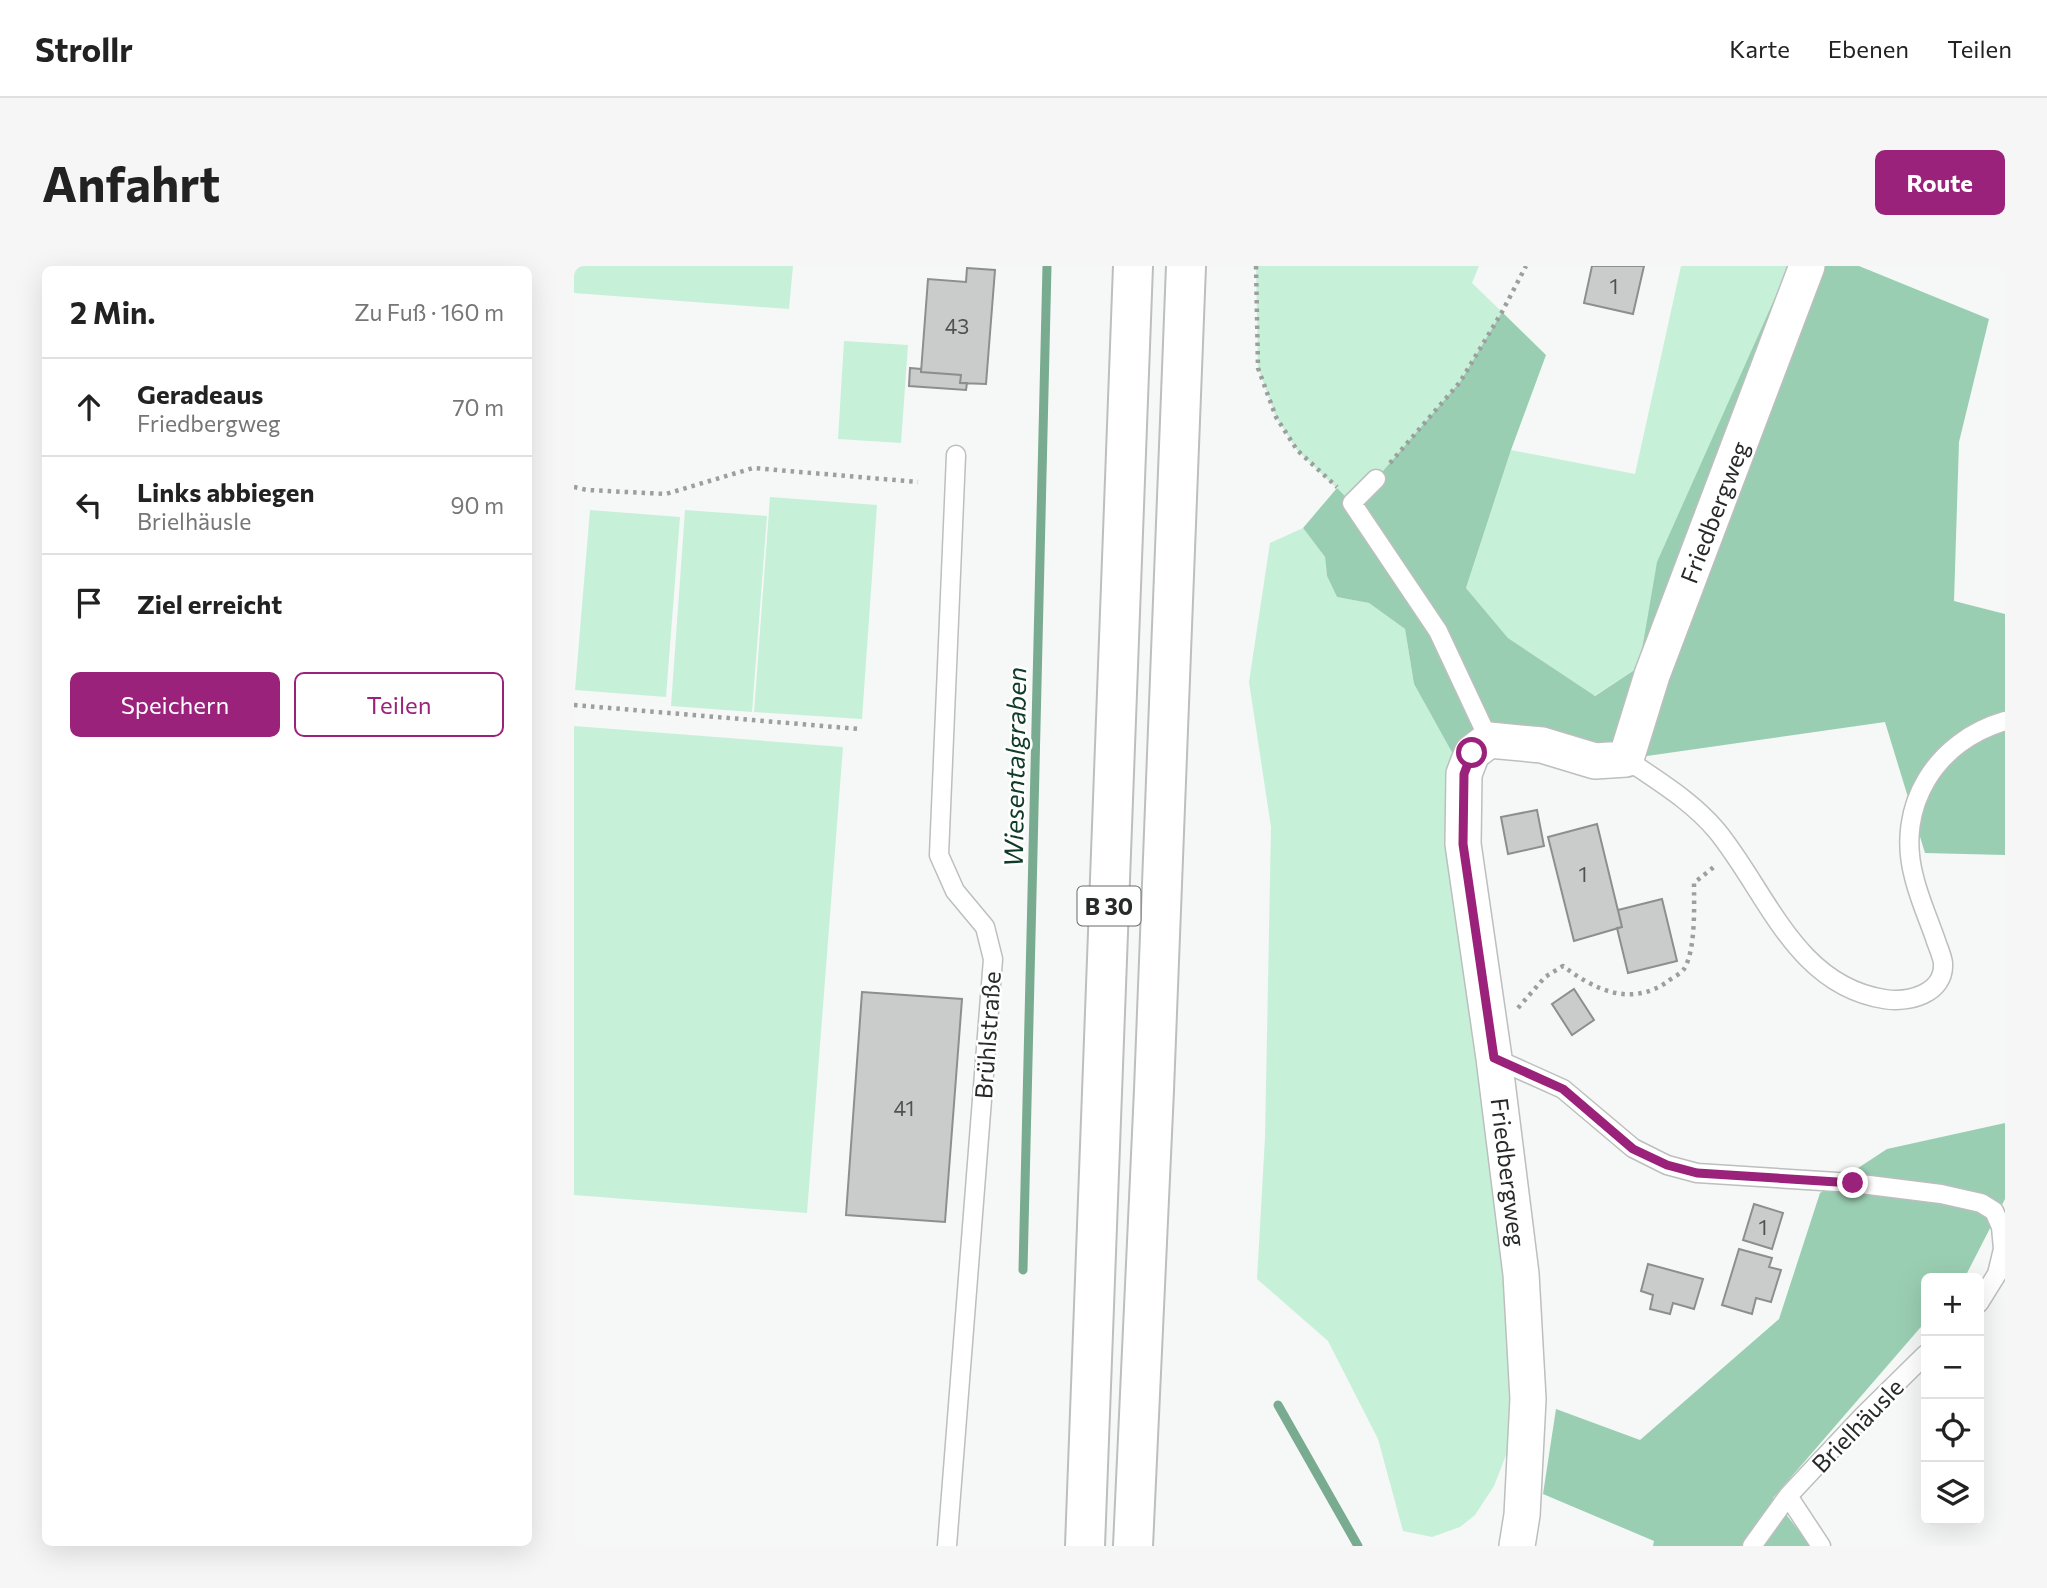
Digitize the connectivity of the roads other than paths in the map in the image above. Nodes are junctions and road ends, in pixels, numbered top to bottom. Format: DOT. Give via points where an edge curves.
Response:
graph roads {
  1 [pos="1133,266"];
  2 [pos="1186,266"];
  3 [pos="1807,266"];
  4 [pos="956,455"];
  5 [pos="1376,479"];
  6 [pos="2005,721"];
  7 [pos="1489,740"];
  8 [pos="1626,759"];
  9 [pos="1492,1049"];
  10 [pos="1984,1295"];
  11 [pos="1921,1359"];
  12 [pos="1788,1496"];
  13 [pos="947,1546"];
  14 [pos="1085,1546"];
  15 [pos="1133,1546"];
  16 [pos="1517,1546"];
  17 [pos="1752,1546"];
  18 [pos="1821,1546"];
  1 -- 14 [label="highway, B 30"];
  2 -- 15 [label="highway, B 30"];
  3 -- 8 [label="street, Friedbergweg" via="1652,675"];
  4 -- 13 [label="lane, Brühlstraße" via="939,855 955,891 985,927 993,959"];
  5 -- 7 [label="lane" via="1352,503 1438,631"];
  6 -- 8 [label="lane" via="1952,750 1931,771 1913,807 1911,864 1943,961 1938,982 1929,991 1902,1001 1872,997 1831,978 1789,936 1718,832 1685,800"];
  7 -- 8 [label="street" via="1542,745 1595,761"];
  7 -- 9 [label="street, Friedbergweg" via="1472,753 1464,774 1463,844"];
  9 -- 10 [label="lane" via="1563,1089 1633,1149 1667,1165 1697,1173 1853,1183 1981,1203 1994,1211 2003,1249 1997,1274"];
  9 -- 16 [label="street, Friedbergweg" via="1521,1274 1528,1399"];
  11 -- 12 [label="lane, Brielhäusle"];
  12 -- 17 [label="lane, Brielhäusle"];
  12 -- 18 [label="lane"];
}
